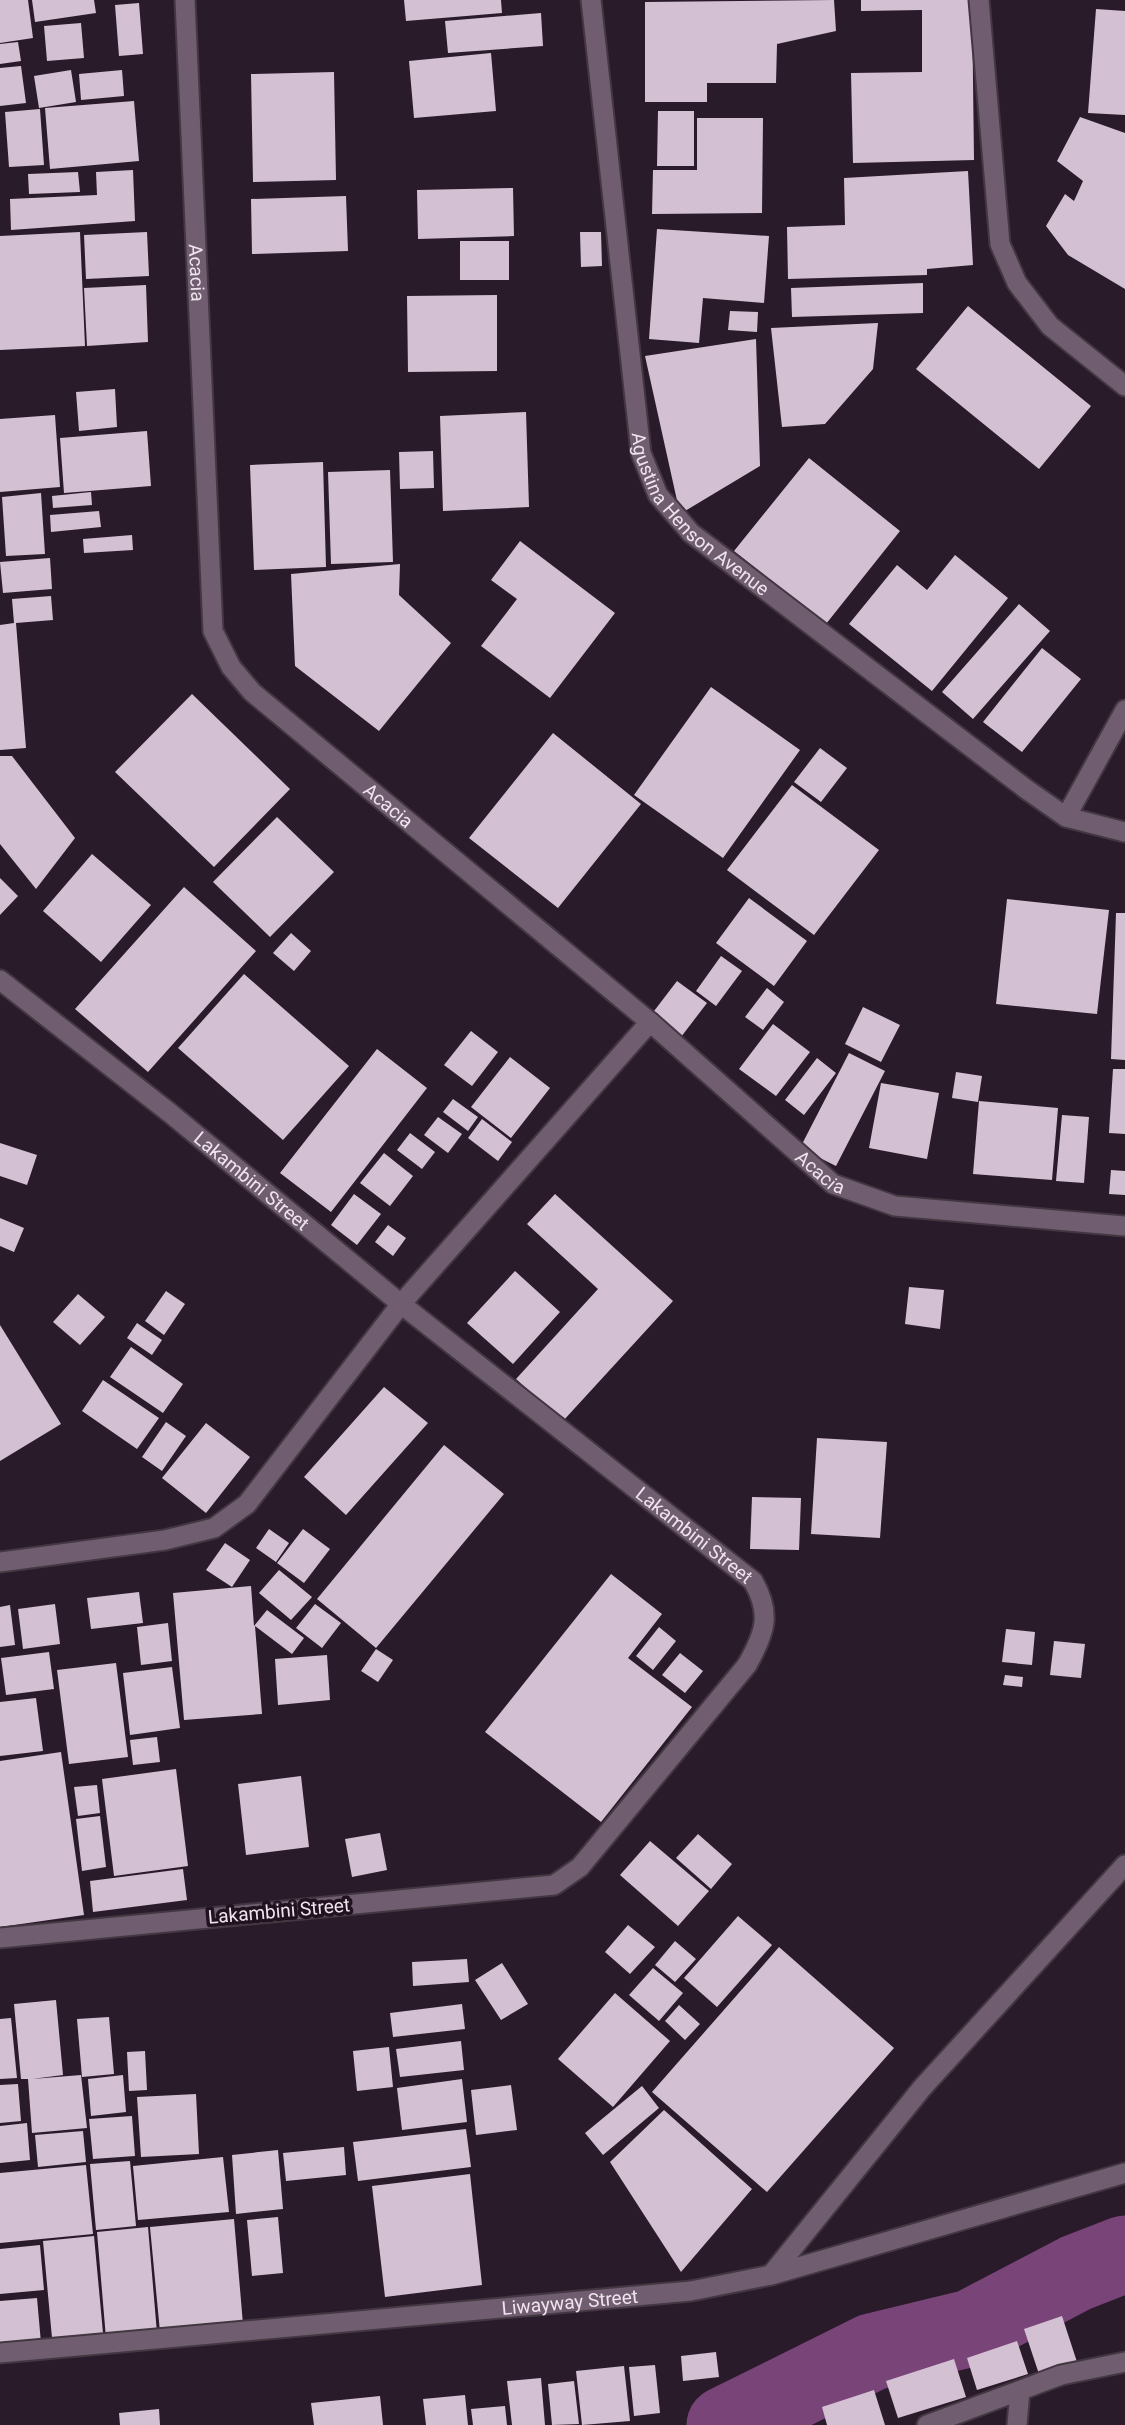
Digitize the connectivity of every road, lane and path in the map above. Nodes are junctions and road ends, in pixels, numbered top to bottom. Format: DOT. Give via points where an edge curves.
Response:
graph roads {
  1 [pos="185,0"];
  2 [pos="591,0"];
  3 [pos="979,0"];
  4 [pos="1125,386"];
  5 [pos="1125,710"];
  6 [pos="1066,817"];
  7 [pos="1125,832"];
  8 [pos="0,980"];
  9 [pos="650,1022"];
  10 [pos="1125,1226"];
  11 [pos="401,1304"];
  12 [pos="0,1562"];
  13 [pos="1125,1865"];
  14 [pos="0,1938"];
  15 [pos="1125,2173"];
  16 [pos="771,2275"];
  17 [pos="0,2353"];
  18 [pos="1125,2362"];
  19 [pos="1020,2391"];
  20 [pos="927,2425"];
  21 [pos="1017,2425"];
  1 -- 9 [label="street, Acacia" via="213,631 231,667 252,692"];
  2 -- 6 [label="street, Agustina Henson Avenue" via="641,453 658,495 691,533"];
  3 -- 4 [label="street" via="1000,244 1017,283 1050,326"];
  5 -- 6 [label="street"];
  6 -- 7 [label="street, Agustina Henson Avenue"];
  8 -- 11 [label="street, Lakambini Street"];
  9 -- 10 [label="street, Acacia" via="833,1184 866,1199 895,1206"];
  9 -- 11 [label="street"];
  11 -- 12 [label="street" via="247,1504 214,1528 165,1540"];
  11 -- 14 [label="street, Lakambini Street" via="753,1581 764,1600 764,1637 747,1665 580,1867 554,1885"];
  13 -- 16 [label="street" via="922,2088"];
  15 -- 16 [label="street, Liwayway Street"];
  16 -- 17 [label="street, Liwayway Street" via="625,2299"];
  18 -- 19 [label="street" via="1061,2375"];
  19 -- 20 [label="street"];
  19 -- 21 [label="street"];
}
